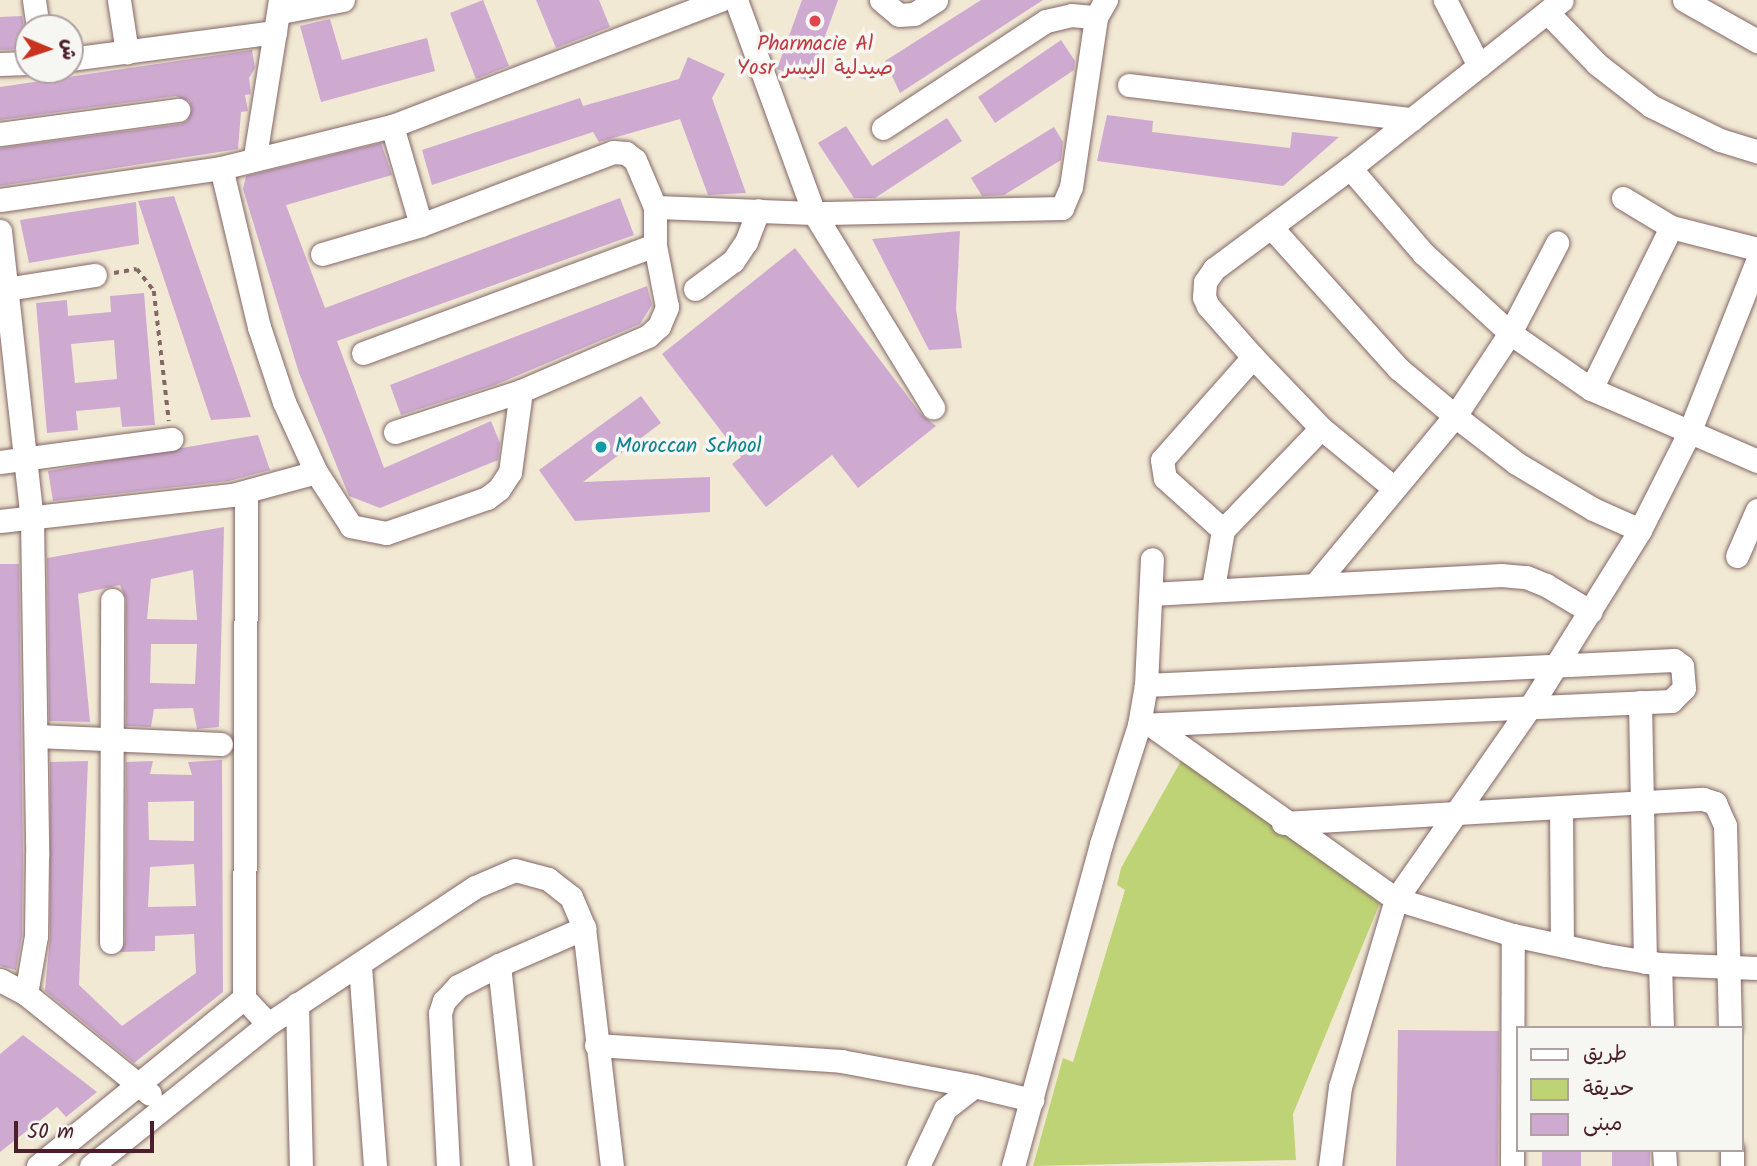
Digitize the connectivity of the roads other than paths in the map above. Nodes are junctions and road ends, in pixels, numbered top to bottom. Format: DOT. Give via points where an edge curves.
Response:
graph roads {
  1 [pos="119,0"];
  2 [pos="343,0"];
  3 [pos="720,0"];
  4 [pos="736,0"];
  5 [pos="881,0"];
  6 [pos="936,0"];
  7 [pos="1445,0"];
  8 [pos="1684,0"];
  9 [pos="1555,6"];
  10 [pos="1101,9"];
  11 [pos="279,15"];
  12 [pos="1757,41"];
  13 [pos="127,52"];
  14 [pos="84,57"];
  15 [pos="1479,66"];
  16 [pos="1129,85"];
  17 [pos="178,110"];
  18 [pos="1412,119"];
  19 [pos="392,126"];
  20 [pos="883,128"];
  21 [pos="0,134"];
  22 [pos="1757,152"];
  23 [pos="255,156"];
  24 [pos="222,168"];
  25 [pos="1350,168"];
  26 [pos="1623,198"];
  27 [pos="0,200"];
  28 [pos="655,207"];
  29 [pos="758,210"];
  30 [pos="814,213"];
  31 [pos="421,225"];
  32 [pos="1271,228"];
  33 [pos="1671,228"];
  34 [pos="0,231"];
  35 [pos="1557,243"];
  36 [pos="655,245"];
  37 [pos="1757,249"];
  38 [pos="322,254"];
  39 [pos="1757,261"];
  40 [pos="95,275"];
  41 [pos="695,289"];
  42 [pos="4,290"];
  43 [pos="1510,333"];
  44 [pos="363,353"];
  45 [pos="1253,357"];
  46 [pos="1591,389"];
  47 [pos="521,391"];
  48 [pos="933,407"];
  49 [pos="1455,416"];
  50 [pos="1321,428"];
  51 [pos="395,432"];
  52 [pos="1689,433"];
  53 [pos="171,439"];
  54 [pos="1757,461"];
  55 [pos="0,462"];
  56 [pos="25,462"];
  57 [pos="316,472"];
  58 [pos="1394,488"];
  59 [pos="246,492"];
  60 [pos="1757,510"];
  61 [pos="32,519"];
  62 [pos="0,521"];
  63 [pos="1223,530"];
  64 [pos="1640,530"];
  65 [pos="1737,556"];
  66 [pos="1152,559"];
  67 [pos="1317,582"];
  68 [pos="1213,588"];
  69 [pos="1151,594"];
  70 [pos="112,600"];
  71 [pos="1591,612"];
  72 [pos="1553,666"];
  73 [pos="1146,685"];
  74 [pos="1640,702"];
  75 [pos="1530,707"];
  76 [pos="1145,725"];
  77 [pos="36,736"];
  78 [pos="113,741"];
  79 [pos="221,744"];
  80 [pos="1640,803"];
  81 [pos="1561,808"];
  82 [pos="1455,812"];
  83 [pos="1283,823"];
  84 [pos="1396,900"];
  85 [pos="584,928"];
  86 [pos="1513,935"];
  87 [pos="111,942"];
  88 [pos="1562,945"];
  89 [pos="1653,963"];
  90 [pos="499,965"];
  91 [pos="360,966"];
  92 [pos="1757,968"];
  93 [pos="1729,969"];
  94 [pos="0,981"];
  95 [pos="26,994"];
  96 [pos="244,998"];
  97 [pos="298,1004"];
  98 [pos="268,1024"];
  99 [pos="1662,1026"];
  100 [pos="1730,1026"];
  101 [pos="596,1045"];
  102 [pos="141,1085"];
  103 [pos="974,1086"];
  104 [pos="1032,1100"];
  105 [pos="164,1109"];
  106 [pos="38,1166"];
  107 [pos="91,1166"];
  108 [pos="301,1166"];
  109 [pos="375,1166"];
  110 [pos="448,1166"];
  111 [pos="521,1166"];
  112 [pos="612,1166"];
  113 [pos="918,1166"];
  114 [pos="1013,1166"];
  115 [pos="1330,1166"];
  116 [pos="1512,1166"];
  1 -- 13 [label="street"];
  2 -- 11 [label="street"];
  3 -- 19 [label="street"];
  4 -- 30 [label="street"];
  5 -- 6 [label="street" via="899,15 914,14"];
  7 -- 15 [label="street"];
  8 -- 12 [label="street"];
  9 -- 15 [label="street"];
  9 -- 22 [label="street" via="1597,64 1651,106 1720,140"];
  10 -- 20 [label="street" via="1046,21"];
  10 -- 30 [label="street" via="1070,194 1062,208"];
  11 -- 13 [label="street"];
  11 -- 23 [label="street"];
  13 -- 14 [label="street"];
  15 -- 18 [label="street"];
  16 -- 18 [label="street"];
  17 -- 21 [label="street"];
  18 -- 25 [label="street"];
  19 -- 23 [label="street"];
  19 -- 31 [label="street"];
  23 -- 24 [label="street"];
  24 -- 27 [label="street"];
  24 -- 57 [label="street" via="259,327 284,402"];
  25 -- 32 [label="street"];
  25 -- 43 [label="street" via="1423,253"];
  26 -- 33 [label="street"];
  28 -- 29 [label="street"];
  28 -- 31 [label="street" via="635,160 626,152 613,152"];
  28 -- 36 [label="street"];
  29 -- 30 [label="street"];
  29 -- 41 [label="street" via="733,261"];
  30 -- 48 [label="street"];
  31 -- 38 [label="street"];
  32 -- 45 [label="street" via="1214,269 1205,282 1204,298 1209,306"];
  32 -- 49 [label="street" via="1399,369"];
  33 -- 37 [label="street"];
  33 -- 46 [label="street"];
  34 -- 42 [label="street"];
  35 -- 43 [label="street"];
  36 -- 44 [label="street"];
  36 -- 47 [label="street" via="667,307 659,326 648,336"];
  39 -- 52 [label="street"];
  40 -- 42 [label="street"];
  42 -- 56 [label="street"];
  43 -- 46 [label="street"];
  43 -- 49 [label="street"];
  45 -- 50 [label="street"];
  45 -- 63 [label="street" via="1163,460 1161,469 1165,478"];
  46 -- 52 [label="street"];
  47 -- 51 [label="street"];
  47 -- 57 [label="street" via="510,472 486,498 386,533 368,532 351,526"];
  49 -- 58 [label="street"];
  49 -- 64 [label="street" via="1516,463 1593,509"];
  50 -- 58 [label="street"];
  50 -- 63 [label="street"];
  52 -- 54 [label="street"];
  52 -- 64 [label="street"];
  53 -- 56 [label="street"];
  55 -- 56 [label="street"];
  56 -- 61 [label="street"];
  57 -- 59 [label="street"];
  58 -- 67 [label="street"];
  59 -- 61 [label="street"];
  59 -- 96 [label="street"];
  60 -- 65 [label="street"];
  61 -- 62 [label="street"];
  61 -- 77 [label="street"];
  63 -- 68 [label="street"];
  64 -- 71 [label="street"];
  66 -- 69 [label="street"];
  67 -- 68 [label="street"];
  67 -- 71 [label="street" via="1526,577"];
  68 -- 69 [label="street"];
  69 -- 73 [label="street"];
  70 -- 78 [label="street"];
  71 -- 72 [label="street"];
  72 -- 73 [label="street"];
  72 -- 74 [label="street" via="1679,662 1682,694 1671,701"];
  72 -- 75 [label="street"];
  73 -- 76 [label="street"];
  74 -- 75 [label="street"];
  74 -- 80 [label="street"];
  75 -- 76 [label="street"];
  75 -- 82 [label="street"];
  76 -- 83 [label="street"];
  76 -- 104 [label="street"];
  77 -- 78 [label="street"];
  77 -- 95 [label="street" via="36,936"];
  78 -- 79 [label="street"];
  78 -- 87 [label="street"];
  80 -- 81 [label="street"];
  80 -- 89 [label="street"];
  80 -- 93 [label="street" via="1703,799 1721,810"];
  81 -- 82 [label="street"];
  81 -- 88 [label="street"];
  82 -- 83 [label="street"];
  82 -- 84 [label="street"];
  83 -- 84 [label="street"];
  84 -- 86 [label="street"];
  84 -- 115 [label="street" via="1340,1087"];
  85 -- 90 [label="street"];
  85 -- 91 [label="street" via="571,897 548,879 516,870 475,887"];
  85 -- 101 [label="street"];
  86 -- 88 [label="street"];
  86 -- 116 [label="street"];
  88 -- 89 [label="street"];
  89 -- 93 [label="street"];
  89 -- 99 [label="street"];
  90 -- 110 [label="street" via="458,986 440,1013"];
  90 -- 111 [label="street"];
  91 -- 97 [label="street"];
  91 -- 109 [label="street"];
  92 -- 93 [label="street"];
  93 -- 100 [label="street"];
  94 -- 95 [label="street"];
  95 -- 102 [label="street"];
  96 -- 98 [label="street"];
  96 -- 102 [label="street"];
  97 -- 98 [label="street"];
  97 -- 108 [label="street"];
  98 -- 105 [label="street"];
  101 -- 103 [label="street" via="841,1061"];
  101 -- 112 [label="street"];
  102 -- 105 [label="street"];
  102 -- 106 [label="street"];
  103 -- 104 [label="street"];
  103 -- 113 [label="street" via="945,1109"];
  104 -- 114 [label="street"];
  105 -- 107 [label="street"];
}
